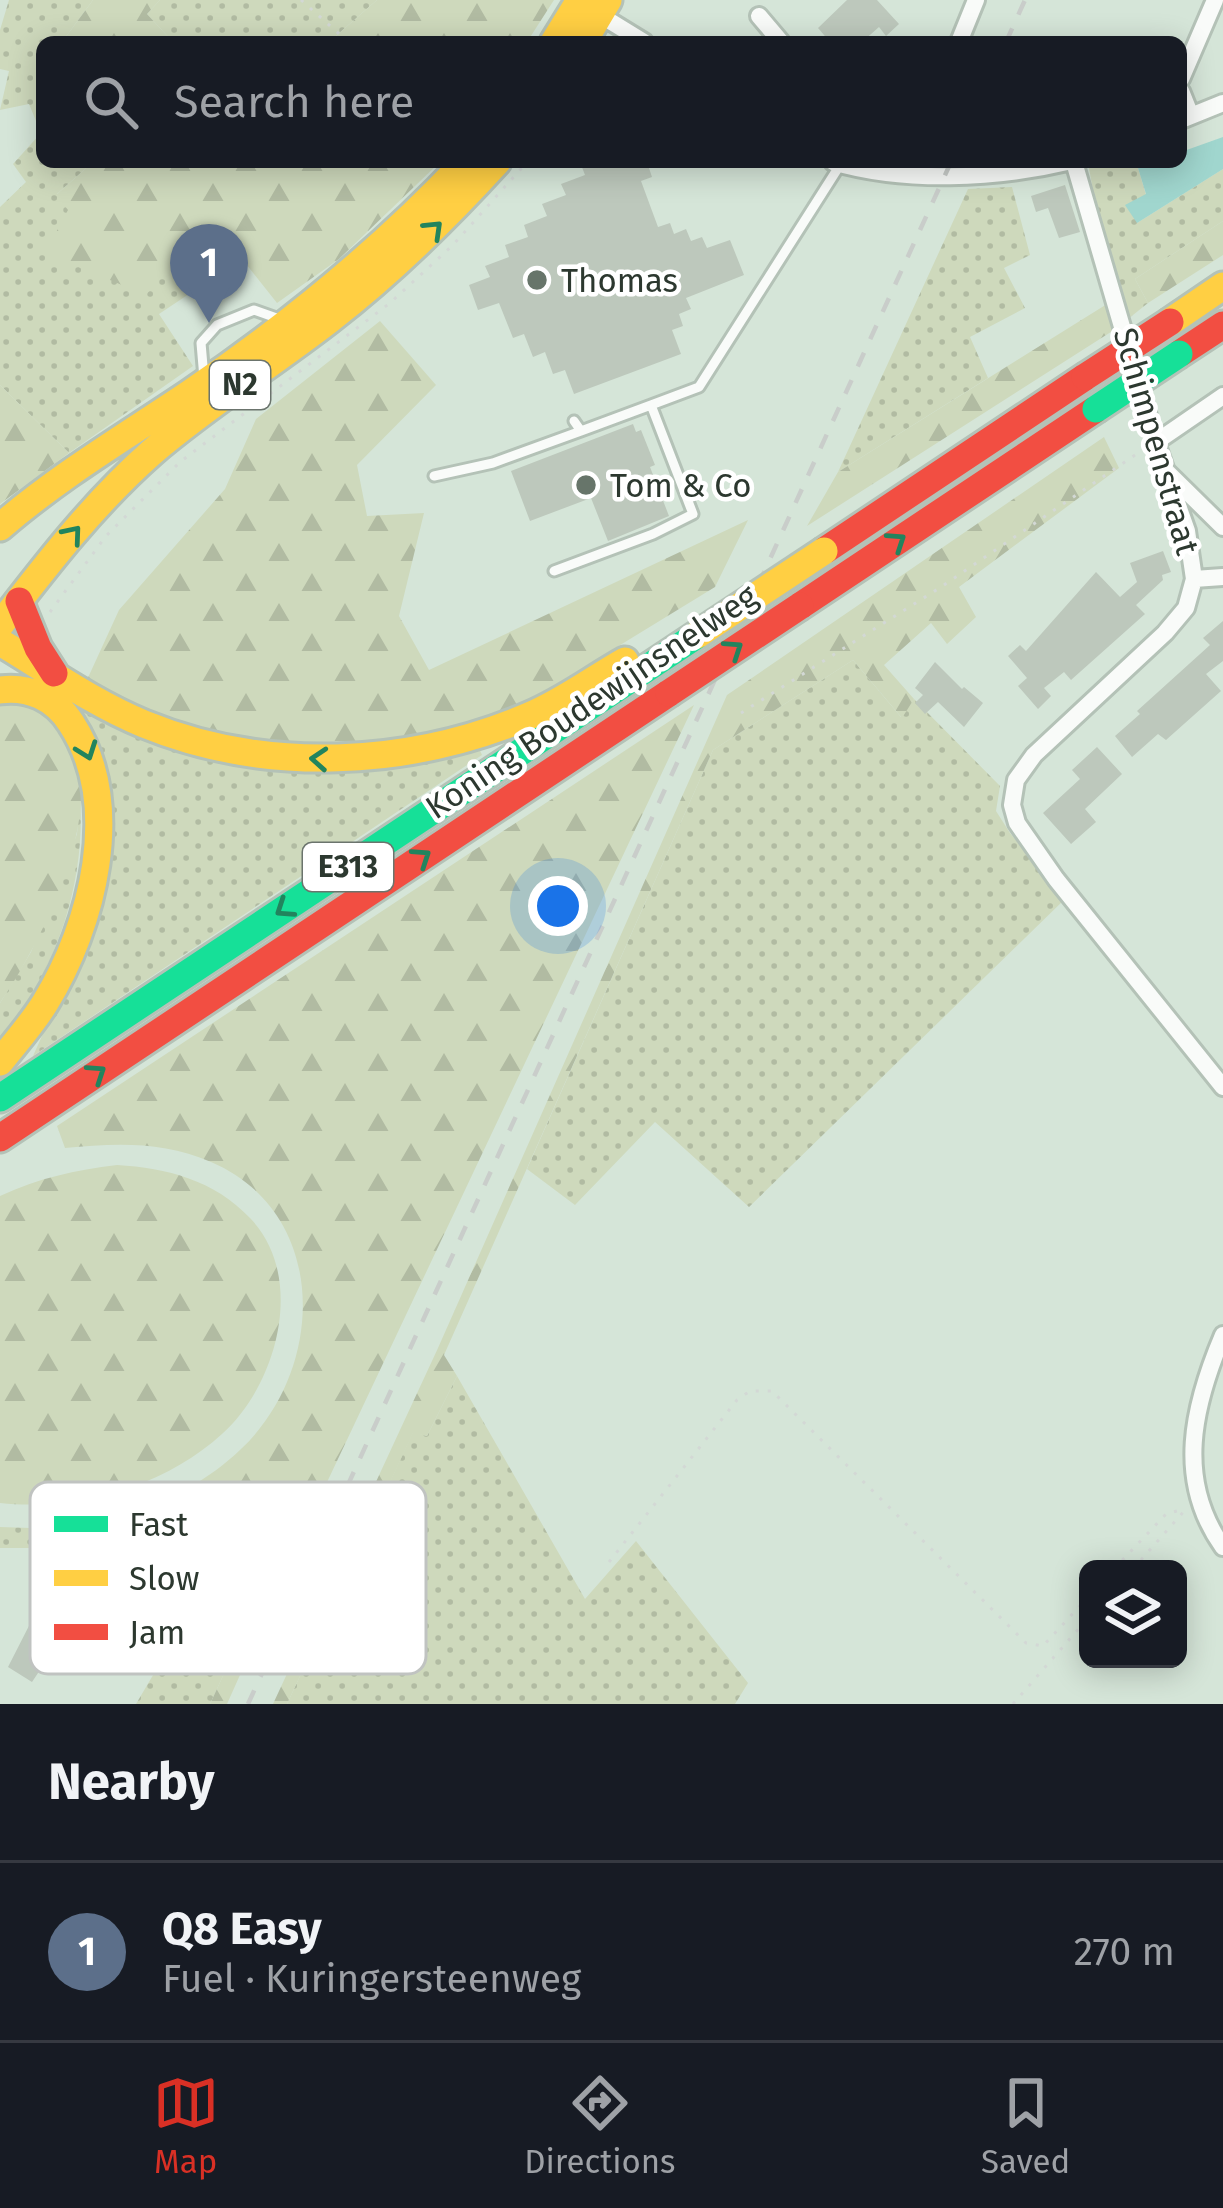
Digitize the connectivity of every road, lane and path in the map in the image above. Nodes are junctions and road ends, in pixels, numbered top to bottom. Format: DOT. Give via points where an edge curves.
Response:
graph roads {
  1 [pos="301,0"];
  2 [pos="976,0"];
  3 [pos="1215,0"];
  4 [pos="596,5"];
  5 [pos="759,16"];
  6 [pos="341,36"];
  7 [pos="561,36"];
  8 [pos="585,36"];
  9 [pos="636,36"];
  10 [pos="777,36"];
  11 [pos="961,36"];
  12 [pos="1187,66"];
  13 [pos="1223,104"];
  14 [pos="1187,118"];
  15 [pos="459,168"];
  16 [pos="492,168"];
  17 [pos="522,168"];
  18 [pos="834,168"];
  19 [pos="900,168"];
  20 [pos="1029,168"];
  21 [pos="1073,168"];
  22 [pos="1223,286"];
  23 [pos="290,323"];
  24 [pos="1223,325"];
  25 [pos="205,383"];
  26 [pos="1223,396"];
  27 [pos="651,405"];
  28 [pos="574,421"];
  29 [pos="581,431"];
  30 [pos="1156,441"];
  31 [pos="1164,468"];
  32 [pos="434,476"];
  33 [pos="0,527"];
  34 [pos="1223,527"];
  35 [pos="554,571"];
  36 [pos="1223,577"];
  37 [pos="1194,579"];
  38 [pos="16,590"];
  39 [pos="42,623"];
  40 [pos="0,625"];
  41 [pos="697,635"];
  42 [pos="0,642"];
  43 [pos="57,678"];
  44 [pos="0,690"];
  45 [pos="741,713"];
  46 [pos="0,1062"];
  47 [pos="1223,1088"];
  48 [pos="0,1098"];
  49 [pos="0,1138"];
  50 [pos="1223,1335"];
  51 [pos="1192,1506"];
  52 [pos="1223,1547"];
  53 [pos="1123,1560"];
  54 [pos="1141,1560"];
  55 [pos="609,1562"];
  56 [pos="1079,1607"];
  57 [pos="1079,1628"];
  58 [pos="1013,1704"];
  1 -- 6 [label="path"];
  2 -- 11 [label="street"];
  3 -- 12 [label="street"];
  4 -- 7 [label="main road"];
  4 -- 8 [label="main road"];
  4 -- 9 [label="street"];
  5 -- 10 [label="street"];
  13 -- 14 [label="street"];
  15 -- 23 [label="main road, N2" via="367,262"];
  38 -- 16 [label="main road, N2, one-way" via="131,471 367,291"];
  17 -- 39 [label="path" via="390,304 154,486"];
  18 -- 27 [label="lane" via="699,387"];
  19 -- 20 [label="street" via="967,177"];
  21 -- 30 [label="street, Schimpenstraat"];
  22 -- 41 [label="main road, Koning Boudewijnsnelweg / E313, bridge"];
  23 -- 25 [label="main road, N2"];
  23 -- 25 [label="lane" via="254,310 218,325 201,343"];
  49 -- 24 [label="main road, Koning Boudewijnsnelweg / E313, one-way, bridge"];
  25 -- 33 [label="main road, N2"];
  26 -- 30 [label="street"];
  27 -- 29 [label="lane"];
  27 -- 35 [label="lane" via="693,514"];
  28 -- 29 [label="lane"];
  29 -- 32 [label="lane"];
  30 -- 31 [label="street, Schimpenstraat"];
  30 -- 45 [label="path"];
  31 -- 34 [label="street"];
  31 -- 37 [label="street, Schimpenstraat"];
  36 -- 37 [label="street"];
  37 -- 47 [label="street, Schimpenstraat" via="1186,608 1165,633 1034,755 1016,780 1012,805 1056,879"];
  38 -- 40 [label="main road, N2"];
  38 -- 43 [label="main road"];
  41 -- 43 [label="main road, one-way" via="662,640 531,715 453,743 334,761 164,733"];
  41 -- 48 [label="main road, Koning Boudewijnsnelweg / E313, one-way"];
  42 -- 43 [label="main road"];
  44 -- 46 [label="main road, one-way" via="37,693 78,728 91,755 98,819 73,941 47,1000"];
  50 -- 51 [label="street" via="1196,1417"];
  51 -- 52 [label="street"];
  51 -- 53 [label="path" via="1166,1514"];
  51 -- 54 [label="path"];
  55 -- 56 [label="path" via="737,1400 772,1391 1026,1643 1043,1646"];
  57 -- 58 [label="path"];
}
